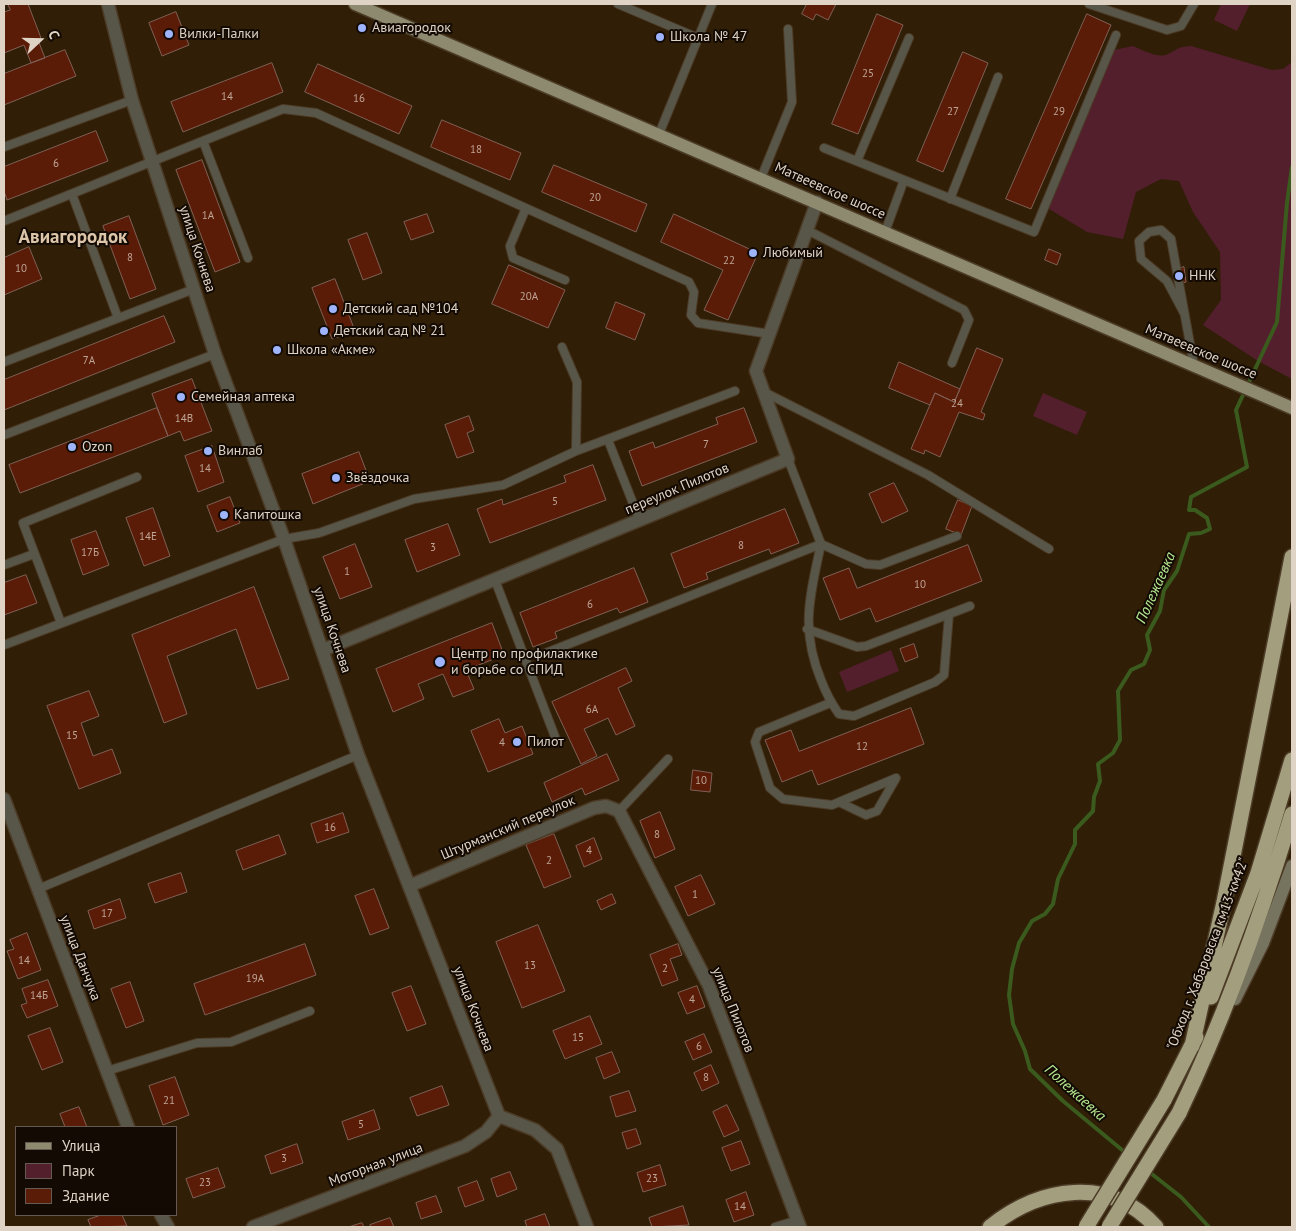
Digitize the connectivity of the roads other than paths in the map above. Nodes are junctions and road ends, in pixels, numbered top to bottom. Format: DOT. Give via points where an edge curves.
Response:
graph roads {
  1 [pos="108,4"];
  2 [pos="355,4"];
  3 [pos="618,4"];
  4 [pos="712,4"];
  5 [pos="1089,4"];
  6 [pos="1194,4"];
  7 [pos="788,30"];
  8 [pos="1116,35"];
  9 [pos="698,38"];
  10 [pos="909,38"];
  11 [pos="998,77"];
  12 [pos="132,100"];
  13 [pos="659,134"];
  14 [pos="202,141"];
  15 [pos="4,147"];
  16 [pos="824,148"];
  17 [pos="857,161"];
  18 [pos="153,162"];
  19 [pos="760,178"];
  20 [pos="904,180"];
  21 [pos="72,194"];
  22 [pos="950,199"];
  23 [pos="817,202"];
  24 [pos="526,208"];
  25 [pos="4,221"];
  26 [pos="807,230"];
  27 [pos="885,232"];
  28 [pos="248,258"];
  29 [pos="565,280"];
  30 [pos="194,289"];
  31 [pos="1184,313"];
  32 [pos="118,318"];
  33 [pos="770,334"];
  34 [pos="562,347"];
  35 [pos="215,354"];
  36 [pos="4,362"];
  37 [pos="952,363"];
  38 [pos="1194,366"];
  39 [pos="735,391"];
  40 [pos="764,392"];
  41 [pos="1291,407"];
  42 [pos="4,435"];
  43 [pos="608,440"];
  44 [pos="576,451"];
  45 [pos="788,459"];
  46 [pos="137,477"];
  47 [pos="640,521"];
  48 [pos="957,536"];
  49 [pos="284,539"];
  50 [pos="821,544"];
  51 [pos="1049,549"];
  52 [pos="34,554"];
  53 [pos="1292,557"];
  54 [pos="4,565"];
  55 [pos="495,580"];
  56 [pos="970,606"];
  57 [pos="949,614"];
  58 [pos="61,623"];
  59 [pos="807,629"];
  60 [pos="4,645"];
  61 [pos="323,650"];
  62 [pos="546,653"];
  63 [pos="830,703"];
  64 [pos="557,742"];
  65 [pos="358,755"];
  66 [pos="668,759"];
  67 [pos="1292,760"];
  68 [pos="4,799"];
  69 [pos="841,803"];
  70 [pos="619,811"];
  71 [pos="1292,814"];
  72 [pos="1292,866"];
  73 [pos="409,886"];
  74 [pos="38,889"];
  75 [pos="310,1011"];
  76 [pos="1192,1046"];
  77 [pos="1208,1053"];
  78 [pos="107,1071"];
  79 [pos="500,1116"];
  80 [pos="128,1126"];
  81 [pos="799,1223"];
  82 [pos="253,1227"];
  83 [pos="588,1227"];
  84 [pos="775,1227"];
  85 [pos="990,1227"];
  86 [pos="1086,1227"];
  87 [pos="1109,1227"];
  88 [pos="1156,1227"];
  1 -- 12 [label="street, улица Кочнева"];
  2 -- 13 [label="main road, Матвеевское шоссе"];
  3 -- 9 [label="lane"];
  4 -- 9 [label="lane"];
  5 -- 6 [label="lane" via="1167,30 1181,26"];
  7 -- 19 [label="lane" via="792,102"];
  8 -- 22 [label="lane" via="1034,232"];
  9 -- 13 [label="lane"];
  10 -- 17 [label="lane"];
  11 -- 22 [label="lane"];
  12 -- 15 [label="lane"];
  12 -- 18 [label="street, улица Кочнева"];
  13 -- 19 [label="main road, Матвеевское шоссе"];
  14 -- 18 [label="lane"];
  14 -- 24 [label="lane" via="283,109 316,113"];
  14 -- 28 [label="lane"];
  16 -- 17 [label="lane"];
  17 -- 20 [label="lane"];
  18 -- 21 [label="lane"];
  18 -- 30 [label="street, улица Кочнева"];
  19 -- 23 [label="main road, Матвеевское шоссе"];
  20 -- 22 [label="lane"];
  20 -- 27 [label="lane"];
  21 -- 25 [label="lane"];
  21 -- 32 [label="lane"];
  23 -- 26 [label="street"];
  23 -- 27 [label="main road, Матвеевское шоссе"];
  24 -- 29 [label="lane" via="510,246 513,258"];
  24 -- 33 [label="lane" via="689,282 694,292 691,315 698,323"];
  26 -- 33 [label="street"];
  26 -- 37 [label="lane" via="964,310 969,320"];
  27 -- 38 [label="main road, Матвеевское шоссе"];
  30 -- 32 [label="lane"];
  30 -- 35 [label="street, улица Кочнева"];
  31 -- 31 [label="lane" via="1171,239 1161,230 1149,232 1140,241 1141,259 1166,282"];
  31 -- 38 [label="lane"];
  32 -- 36 [label="lane"];
  33 -- 40 [label="street" via="756,371"];
  34 -- 44 [label="lane" via="578,382"];
  35 -- 42 [label="lane"];
  35 -- 49 [label="street, улица Кочнева"];
  38 -- 41 [label="main road, Матвеевское шоссе"];
  39 -- 43 [label="lane"];
  40 -- 45 [label="street"];
  40 -- 51 [label="lane" via="928,475"];
  43 -- 44 [label="lane"];
  43 -- 47 [label="lane"];
  44 -- 49 [label="lane" via="503,485 414,499 319,533"];
  45 -- 47 [label="street, переулок Пилотов"];
  45 -- 50 [label="lane"];
  46 -- 52 [label="lane" via="23,523"];
  47 -- 55 [label="street, переулок Пилотов"];
  48 -- 50 [label="lane" via="880,565 866,564"];
  49 -- 58 [label="lane"];
  49 -- 61 [label="street, улица Кочнева"];
  50 -- 59 [label="lane"];
  50 -- 62 [label="lane"];
  52 -- 54 [label="lane"];
  52 -- 58 [label="lane"];
  53 -- 76 [label="highway" via="1224,902"];
  55 -- 61 [label="street, переулок Пилотов"];
  55 -- 64 [label="lane"];
  56 -- 57 [label="lane"];
  57 -- 59 [label="lane" via="857,647"];
  57 -- 63 [label="lane" via="944,675 935,682 854,716 839,714"];
  58 -- 60 [label="lane"];
  59 -- 63 [label="lane" via="812,658"];
  61 -- 65 [label="street, улица Кочнева"];
  63 -- 69 [label="lane" via="759,732 755,742 770,788 783,799 832,805"];
  65 -- 73 [label="street, улица Кочнева"];
  65 -- 74 [label="lane"];
  66 -- 70 [label="lane"];
  67 -- 76 [label="highway, \"Обход г. Хабаровска км13-км42\"" via="1258,873"];
  68 -- 74 [label="street, улица Данчука"];
  69 -- 69 [label="lane" via="880,785 896,778 877,811 866,815"];
  70 -- 73 [label="street, Штурманский переулок" via="606,806 594,808"];
  70 -- 81 [label="street, улица Пилотов" via="709,986"];
  71 -- 77 [label="highway"];
  72 -- 77 [label="main road" via="1262,943"];
  73 -- 79 [label="street, улица Кочнева"];
  74 -- 78 [label="street, улица Данчука"];
  75 -- 78 [label="lane" via="231,1042 197,1043"];
  76 -- 86 [label="highway, \"Обход г. Хабаровска км13-км42\", bridge" via="1164,1100"];
  77 -- 87 [label="highway, bridge" via="1179,1113"];
  78 -- 80 [label="street, улица Данчука"];
  79 -- 82 [label="street, Моторная улица" via="486,1132 465,1146"];
  79 -- 83 [label="street" via="535,1130 557,1149"];
  81 -- 84 [label="lane"];
  85 -- 88 [label="highway" via="1034,1200 1063,1192 1108,1196 1137,1210"];
}
